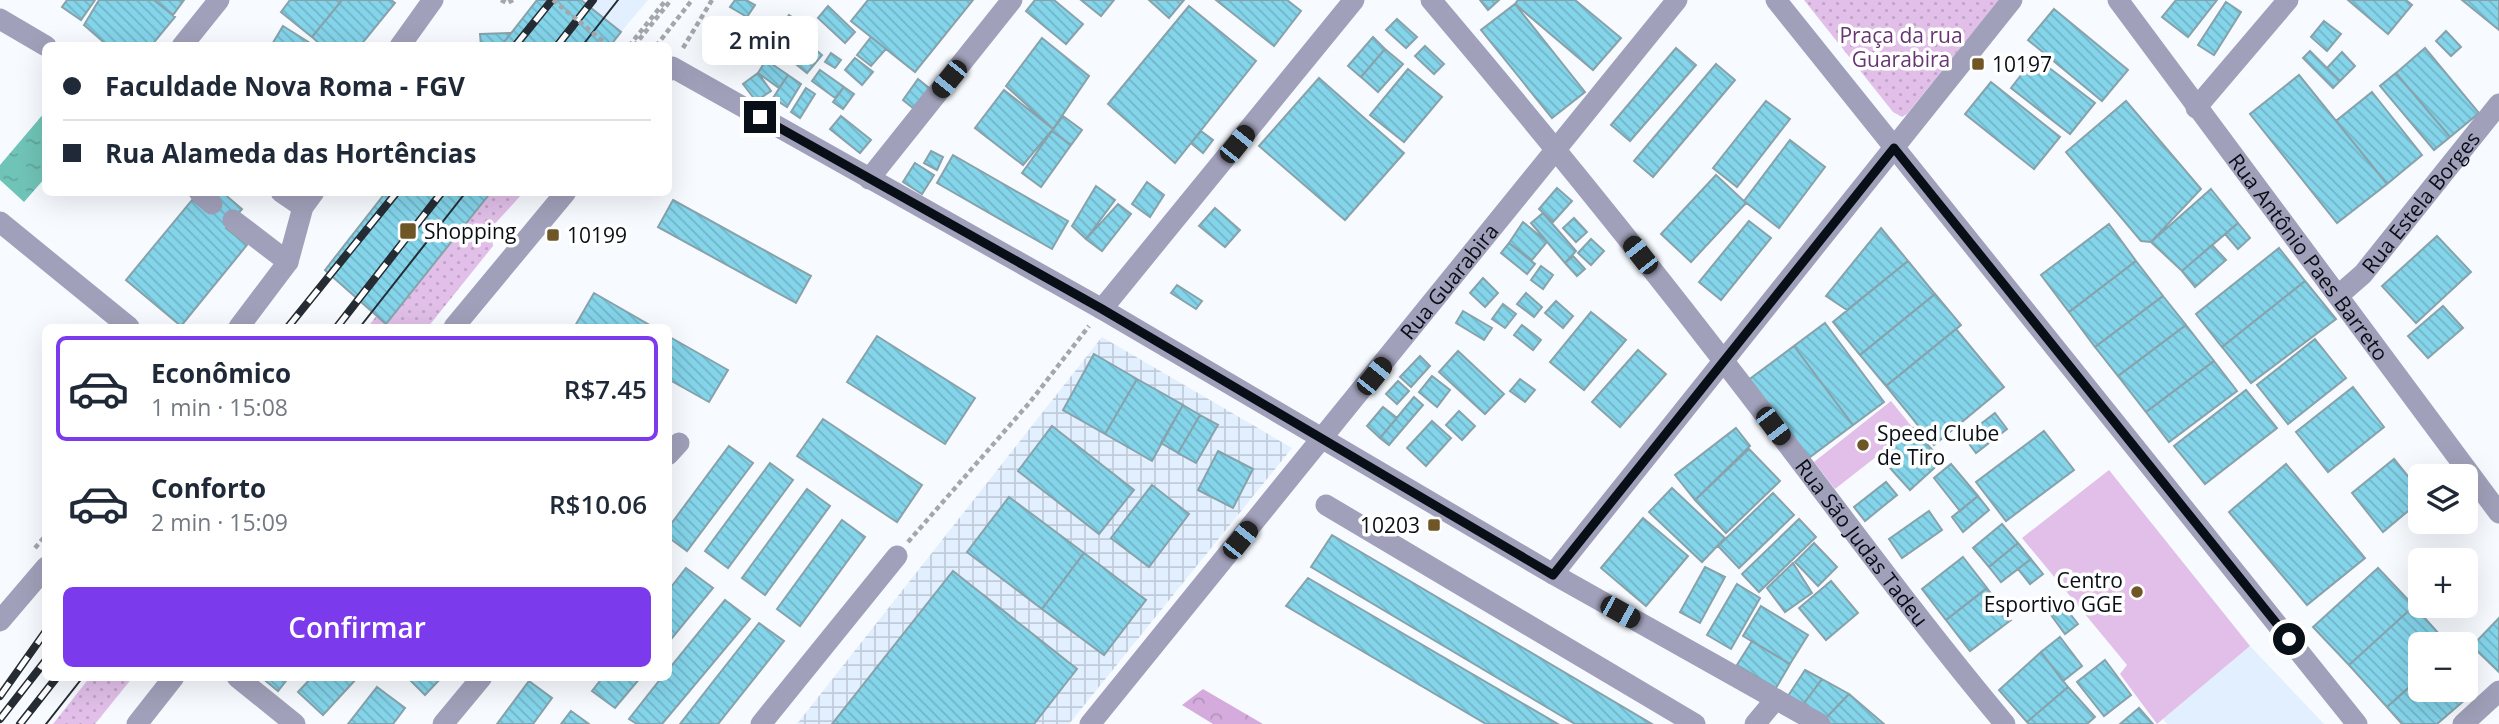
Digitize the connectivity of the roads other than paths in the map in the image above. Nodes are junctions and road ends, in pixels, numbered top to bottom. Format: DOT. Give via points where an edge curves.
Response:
graph roads {
  1 [pos="219,0"];
  2 [pos="433,0"];
  3 [pos="1012,0"];
  4 [pos="1354,0"];
  5 [pos="1432,0"];
  6 [pos="1677,0"];
  7 [pos="1776,0"];
  8 [pos="2012,0"];
  9 [pos="2118,0"];
  10 [pos="2288,0"];
  11 [pos="0,19"];
  12 [pos="185,42"];
  13 [pos="403,42"];
  14 [pos="42,44"];
  15 [pos="672,70"];
  16 [pos="2499,104"];
  17 [pos="2196,108"];
  18 [pos="1894,148"];
  19 [pos="1557,150"];
  20 [pos="869,179"];
  21 [pos="563,196"];
  22 [pos="308,200"];
  23 [pos="233,220"];
  24 [pos="0,222"];
  25 [pos="288,262"];
  26 [pos="2339,295"];
  27 [pos="1102,309"];
  28 [pos="125,324"];
  29 [pos="241,324"];
  30 [pos="456,324"];
  31 [pos="1723,359"];
  32 [pos="1324,437"];
  33 [pos="1326,505"];
  34 [pos="2499,513"];
  35 [pos="897,556"];
  36 [pos="42,572"];
  37 [pos="1553,575"];
  38 [pos="0,621"];
  39 [pos="171,681"];
  40 [pos="242,681"];
  41 [pos="479,681"];
  42 [pos="2499,691"];
  43 [pos="1776,699"];
  44 [pos="137,724"];
  45 [pos="295,724"];
  46 [pos="443,724"];
  47 [pos="761,724"];
  48 [pos="1090,724"];
  49 [pos="1695,724"];
  50 [pos="1755,724"];
  51 [pos="1820,724"];
  52 [pos="2005,724"];
  53 [pos="2357,724"];
  54 [pos="2463,724"];
  1 -- 12 [label="street"];
  2 -- 13 [label="street"];
  3 -- 20 [label="street"];
  4 -- 27 [label="street"];
  5 -- 19 [label="street, Rua São Judas Tadeu"];
  6 -- 19 [label="street, Rua Guarabira"];
  7 -- 18 [label="street"];
  8 -- 18 [label="street"];
  9 -- 17 [label="street, Rua Antônio Paes Barreto"];
  10 -- 17 [label="street"];
  11 -- 14 [label="street"];
  15 -- 20 [label="street"];
  16 -- 26 [label="street, Rua Estela Borges" via="2363,274"];
  17 -- 26 [label="street, Rua Antônio Paes Barreto"];
  18 -- 31 [label="street"];
  18 -- 53 [label="street"];
  19 -- 31 [label="street, Rua São Judas Tadeu"];
  19 -- 32 [label="street, Rua Guarabira"];
  20 -- 27 [label="street"];
  21 -- 30 [label="street"];
  22 -- 25 [label="street"];
  23 -- 25 [label="street"];
  24 -- 28 [label="street"];
  25 -- 29 [label="street"];
  26 -- 34 [label="street, Rua Antônio Paes Barreto"];
  27 -- 32 [label="street"];
  31 -- 37 [label="street"];
  31 -- 52 [label="street, Rua São Judas Tadeu" via="1941,647"];
  32 -- 37 [label="street"];
  32 -- 48 [label="street, Rua Guarabira"];
  33 -- 49 [label="street"];
  35 -- 47 [label="street"];
  36 -- 38 [label="street"];
  37 -- 43 [label="street"];
  39 -- 44 [label="street"];
  40 -- 45 [label="street"];
  41 -- 46 [label="street"];
  42 -- 54 [label="street"];
  43 -- 50 [label="street"];
  43 -- 51 [label="street"];
}
